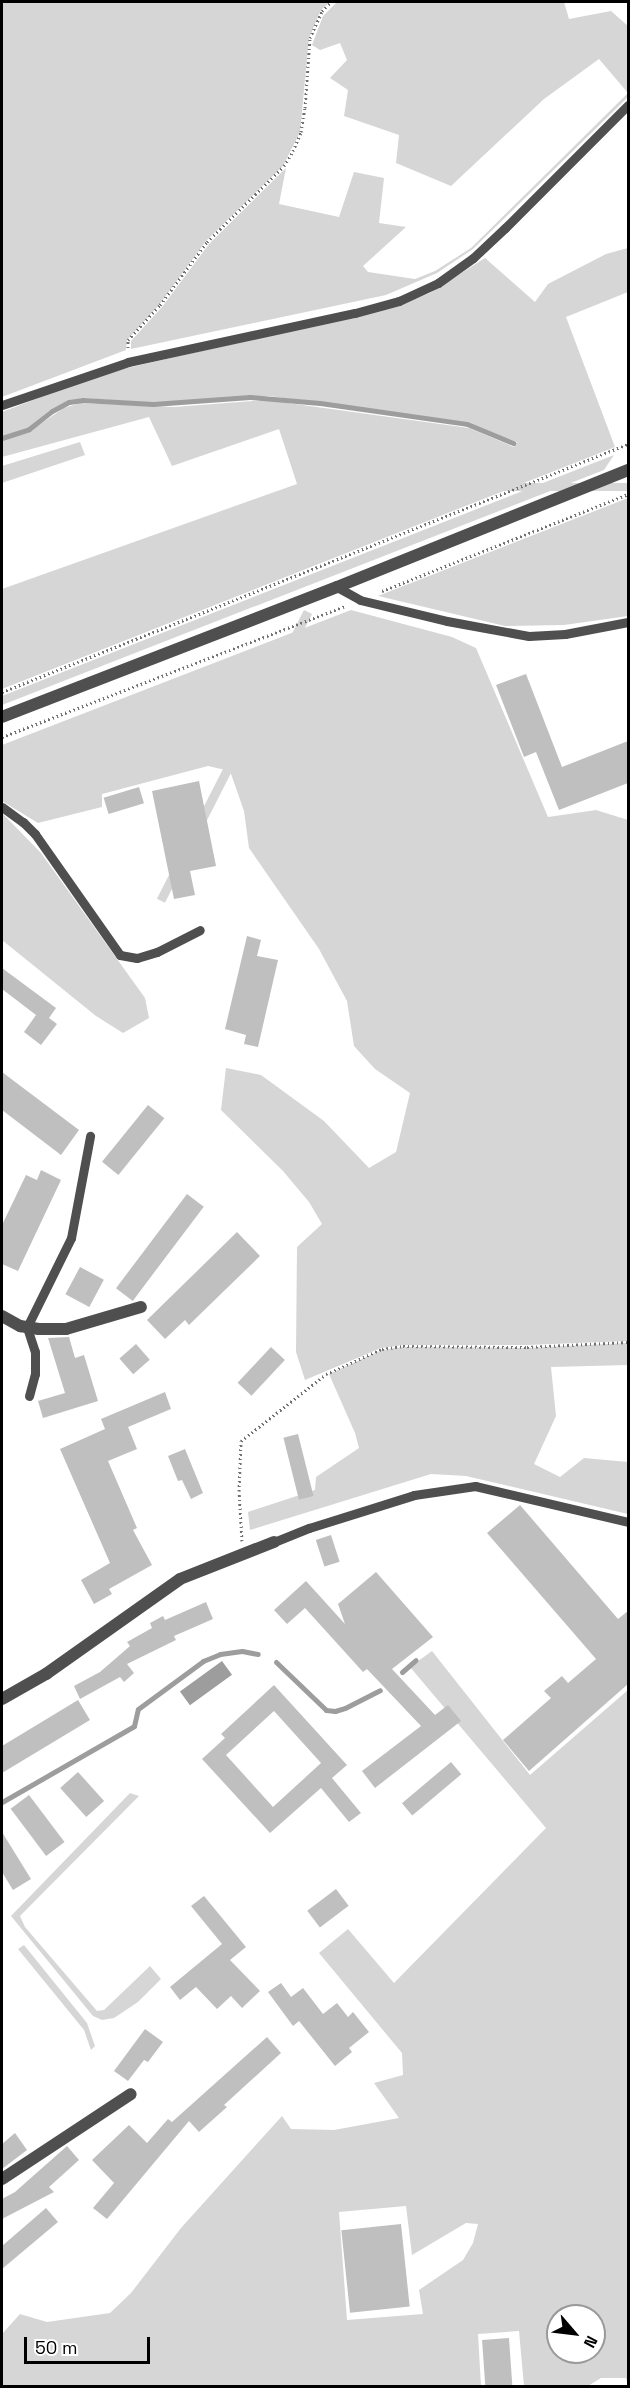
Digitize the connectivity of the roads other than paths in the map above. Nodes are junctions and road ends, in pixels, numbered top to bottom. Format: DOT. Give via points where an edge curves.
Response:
graph roads {
  1 [pos="628,105"];
  2 [pos="2,405"];
  3 [pos="628,470"];
  4 [pos="337,587"];
  5 [pos="628,622"];
  6 [pos="2,717"];
  7 [pos="2,807"];
  8 [pos="200,930"];
  9 [pos="90,1136"];
  10 [pos="141,1307"];
  11 [pos="2,1316"];
  12 [pos="27,1327"];
  13 [pos="29,1396"];
  14 [pos="628,1522"];
  15 [pos="274,1542"];
  16 [pos="2,1699"];
  17 [pos="131,2094"];
  18 [pos="2,2179"];
  1 -- 2 [label="lane" via="473,258 438,283 399,301 355,313 128,362"];
  3 -- 4 [label="street"];
  4 -- 5 [label="lane" via="360,600 529,636 565,634"];
  4 -- 6 [label="street"];
  7 -- 8 [label="lane" via="35,834 120,955 137,958 157,952"];
  9 -- 12 [label="lane" via="72,1238"];
  10 -- 12 [label="street" via="66,1329"];
  11 -- 12 [label="street"];
  12 -- 13 [label="lane" via="35,1352"];
  14 -- 15 [label="lane" via="476,1486 414,1495"];
  15 -- 16 [label="street" via="180,1579 46,1674"];
  17 -- 18 [label="street"];
}
